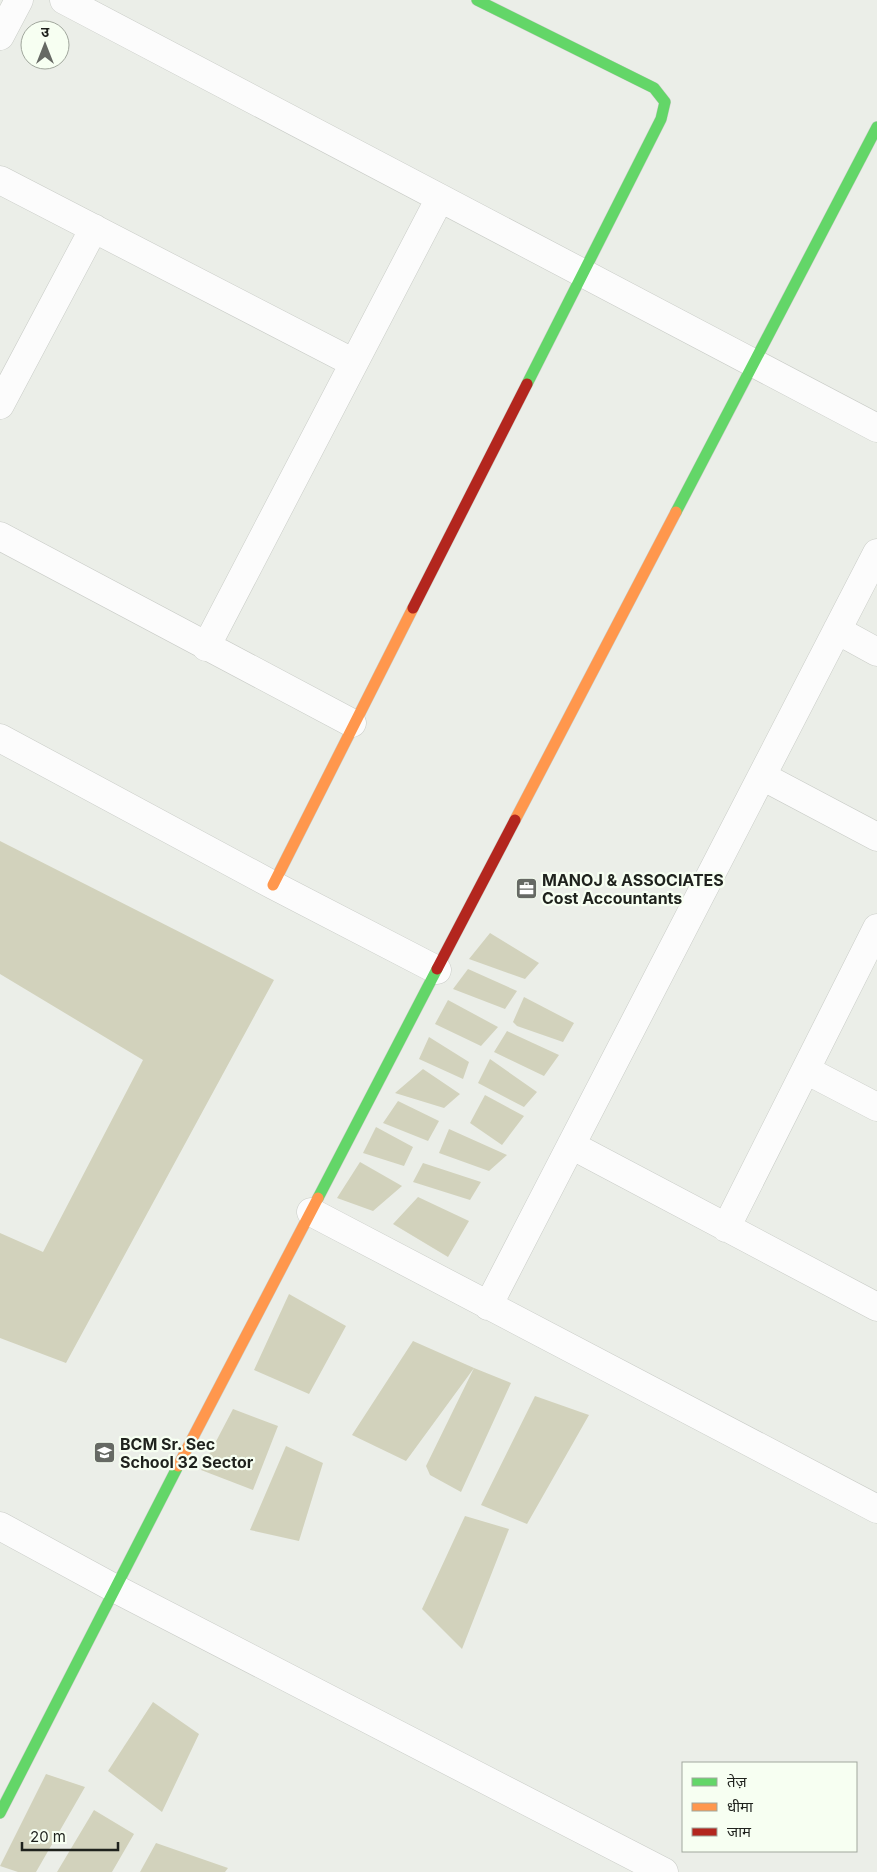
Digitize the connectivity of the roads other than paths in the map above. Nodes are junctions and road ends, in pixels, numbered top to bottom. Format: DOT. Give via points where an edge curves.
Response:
graph roads {
  1 [pos="19,0"];
  2 [pos="64,0"];
  3 [pos="477,0"];
  4 [pos="0,36"];
  5 [pos="877,127"];
  6 [pos="0,180"];
  7 [pos="440,198"];
  8 [pos="94,228"];
  9 [pos="584,275"];
  10 [pos="354,363"];
  11 [pos="754,363"];
  12 [pos="0,405"];
  13 [pos="877,428"];
  14 [pos="0,536"];
  15 [pos="877,553"];
  16 [pos="837,630"];
  17 [pos="206,647"];
  18 [pos="877,652"];
  19 [pos="352,723"];
  20 [pos="0,738"];
  21 [pos="762,776"];
  22 [pos="877,837"];
  23 [pos="273,885"];
  24 [pos="877,928"];
  25 [pos="437,970"];
  26 [pos="806,1070"];
  27 [pos="877,1106"];
  28 [pos="571,1146"];
  29 [pos="311,1212"];
  30 [pos="726,1228"];
  31 [pos="488,1306"];
  32 [pos="877,1307"];
  33 [pos="877,1509"];
  34 [pos="0,1526"];
  35 [pos="114,1588"];
  36 [pos="0,1813"];
  37 [pos="664,1872"];
  1 -- 4 [label="street"];
  2 -- 7 [label="street"];
  3 -- 9 [label="street" via="654,88 664,102 661,118"];
  5 -- 11 [label="street"];
  6 -- 8 [label="street"];
  7 -- 9 [label="street"];
  7 -- 10 [label="street"];
  8 -- 10 [label="street"];
  8 -- 12 [label="street"];
  9 -- 11 [label="street"];
  9 -- 19 [label="street"];
  10 -- 17 [label="street"];
  11 -- 13 [label="street"];
  11 -- 25 [label="street"];
  14 -- 17 [label="street"];
  15 -- 16 [label="street"];
  16 -- 18 [label="street"];
  16 -- 21 [label="street"];
  17 -- 19 [label="street"];
  19 -- 23 [label="street"];
  20 -- 23 [label="street"];
  21 -- 22 [label="street"];
  21 -- 28 [label="street"];
  23 -- 25 [label="street"];
  24 -- 26 [label="street"];
  25 -- 29 [label="street"];
  26 -- 27 [label="street"];
  26 -- 30 [label="street"];
  28 -- 30 [label="street"];
  28 -- 31 [label="street"];
  29 -- 31 [label="street"];
  29 -- 35 [label="street"];
  30 -- 32 [label="street"];
  31 -- 33 [label="street"];
  34 -- 35 [label="street"];
  35 -- 36 [label="street"];
  35 -- 37 [label="street"];
}
